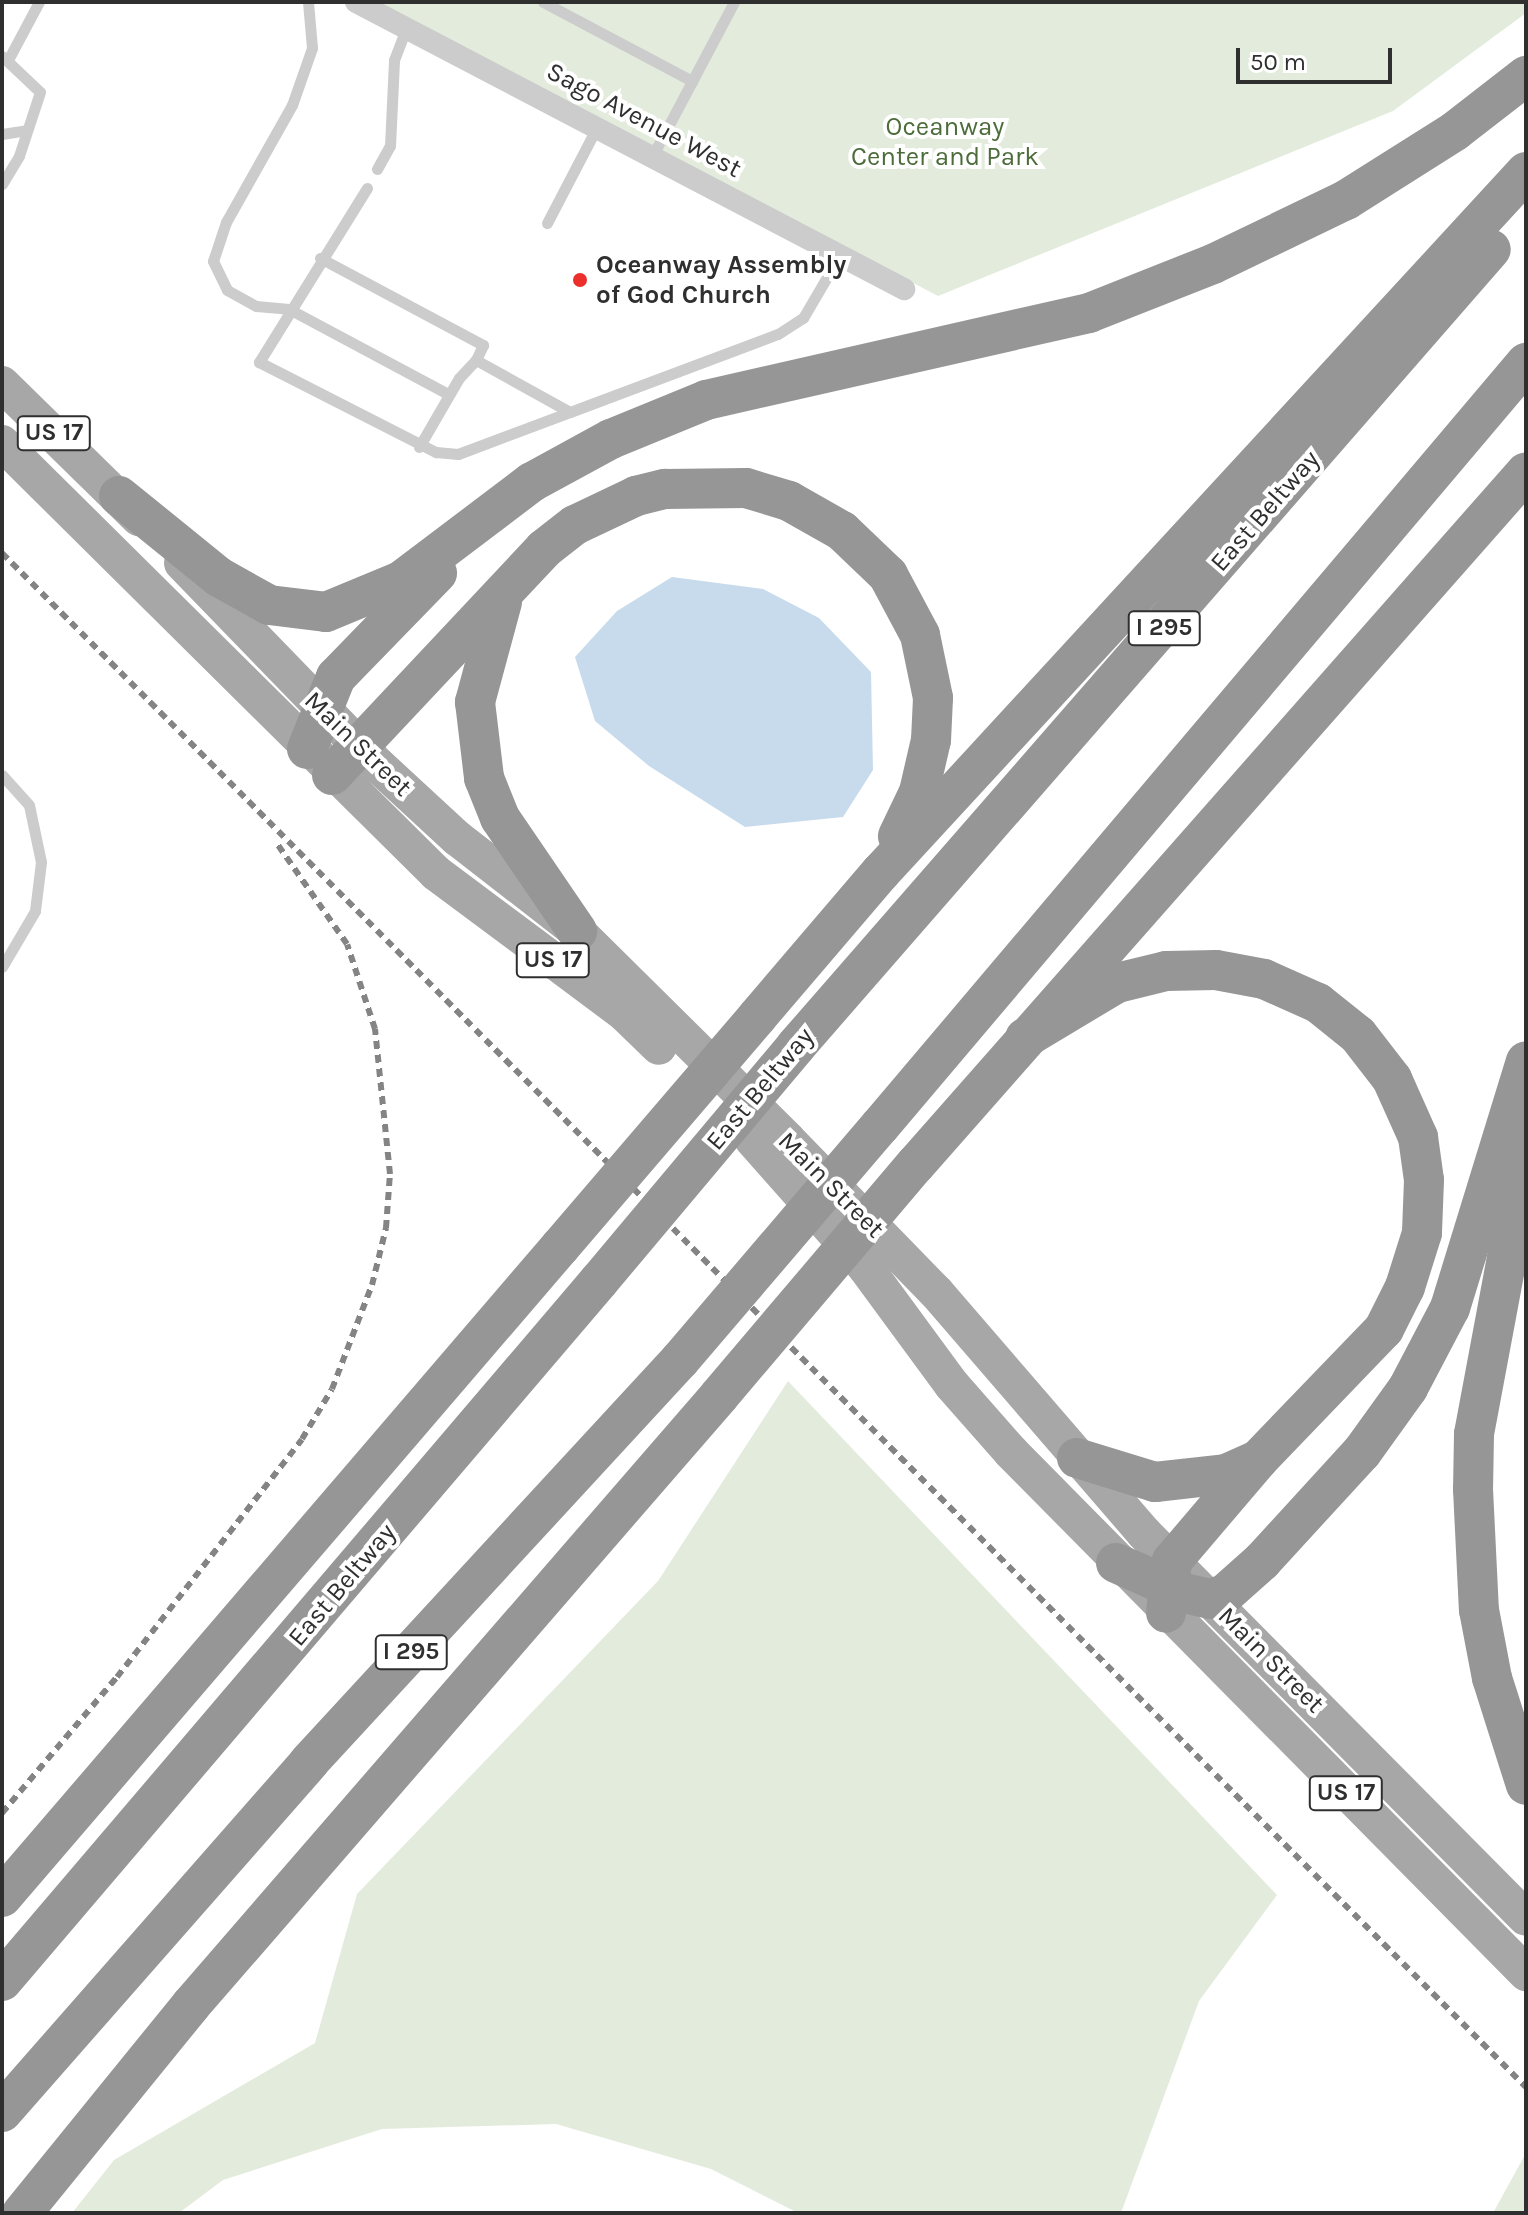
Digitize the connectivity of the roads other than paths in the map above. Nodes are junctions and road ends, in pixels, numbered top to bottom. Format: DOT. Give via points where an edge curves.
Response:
graph roads {
  1 [pos="39,2"];
  2 [pos="308,2"];
  3 [pos="356,2"];
  4 [pos="543,2"];
  5 [pos="734,2"];
  6 [pos="406,28"];
  7 [pos="5,58"];
  8 [pos="1526,76"];
  9 [pos="692,81"];
  10 [pos="597,127"];
  11 [pos="27,130"];
  12 [pos="2,134"];
  13 [pos="653,155"];
  14 [pos="377,169"];
  15 [pos="1526,172"];
  16 [pos="2,184"];
  17 [pos="367,188"];
  18 [pos="1526,206"];
  19 [pos="547,223"];
  20 [pos="840,255"];
  21 [pos="320,258"];
  22 [pos="904,289"];
  23 [pos="289,309"];
  24 [pos="476,360"];
  25 [pos="1526,363"];
  26 [pos="2,384"];
  27 [pos="448,394"];
  28 [pos="570,412"];
  29 [pos="2,443"];
  30 [pos="419,447"];
  31 [pos="1526,472"];
  32 [pos="532,482"];
  33 [pos="119,496"];
  34 [pos="506,590"];
  35 [pos="323,710"];
  36 [pos="359,745"];
  37 [pos="319,762"];
  38 [pos="2,775"];
  39 [pos="881,872"];
  40 [pos="577,931"];
  41 [pos="2,967"];
  42 [pos="1025,1038"];
  43 [pos="1526,1061"];
  44 [pos="1526,1156"];
  45 [pos="1077,1458"];
  46 [pos="1258,1460"];
  47 [pos="1116,1563"];
  48 [pos="1168,1587"];
  49 [pos="1210,1599"];
  50 [pos="1526,1785"];
  51 [pos="2,1897"];
  52 [pos="1526,1918"];
  53 [pos="144,1947"];
  54 [pos="1526,1973"];
  55 [pos="2,1981"];
  56 [pos="2,2112"];
  57 [pos="2,2133"];
  58 [pos="22,2213"];
  1 -- 7 [label="lane"];
  2 -- 23 [label="lane" via="312,48 292,105 226,222 213,261 227,290 256,306"];
  3 -- 6 [label="street, Sago Avenue West"];
  4 -- 9 [label="lane"];
  5 -- 9 [label="lane"];
  6 -- 10 [label="street, Sago Avenue West"];
  6 -- 14 [label="lane" via="394,60 390,146"];
  7 -- 11 [label="lane" via="40,92"];
  8 -- 32 [label="highway" via="1455,131 1346,200 1187,275 1089,313 706,400 611,439"];
  9 -- 13 [label="lane"];
  10 -- 13 [label="street, Sago Avenue West"];
  10 -- 19 [label="lane"];
  11 -- 12 [label="lane"];
  11 -- 16 [label="lane"];
  13 -- 20 [label="street, Sago Avenue West"];
  15 -- 39 [label="highway"];
  17 -- 21 [label="lane"];
  18 -- 55 [label="highway, East Beltway / I 295, bridge" via="796,1046"];
  20 -- 22 [label="street, Sago Avenue West"];
  20 -- 28 [label="lane" via="803,318 778,334"];
  21 -- 23 [label="lane"];
  21 -- 24 [label="lane" via="483,345"];
  23 -- 27 [label="lane"];
  23 -- 30 [label="lane" via="259,362"];
  24 -- 27 [label="lane"];
  24 -- 28 [label="lane"];
  25 -- 53 [label="highway, I 295, bridge" via="680,1360"];
  26 -- 33 [label="main road, Main Street / US 17"];
  27 -- 30 [label="lane"];
  28 -- 30 [label="lane" via="458,454"];
  29 -- 37 [label="main road, Main Street / US 17"];
  31 -- 42 [label="highway" via="1379,645"];
  32 -- 33 [label="highway" via="401,581 326,612 269,605 219,577"];
  32 -- 35 [label="highway" via="347,666"];
  33 -- 35 [label="main road, Main Street / US 17"];
  34 -- 36 [label="highway"];
  34 -- 39 [label="highway" via="575,525 636,496 665,489 746,488 789,501 842,531 888,575 920,635 933,698 931,740 919,792"];
  34 -- 40 [label="highway" via="475,702 484,778 500,818"];
  35 -- 36 [label="main road, Main Street / US 17"];
  35 -- 37 [label="highway"];
  36 -- 37 [label="highway"];
  36 -- 40 [label="main road, Main Street / US 17" via="457,838"];
  37 -- 47 [label="main road, Main Street / US 17" via="436,873 625,1014 772,1159 866,1268 952,1385"];
  38 -- 41 [label="lane" via="29,805 41,862 35,911"];
  39 -- 51 [label="highway, bridge"];
  40 -- 45 [label="main road, Main Street / US 17" via="936,1292"];
  42 -- 46 [label="highway" via="1117,983 1166,971 1216,970 1264,979 1318,1003 1358,1035 1392,1079 1418,1137 1424,1180 1422,1233 1405,1287 1384,1329 1356,1362"];
  42 -- 58 [label="highway, bridge" via="191,2005"];
  43 -- 49 [label="highway" via="1450,1308 1408,1388 1362,1452 1262,1561 1225,1594"];
  44 -- 50 [label="highway" via="1474,1434 1473,1489 1479,1610 1492,1678"];
  45 -- 46 [label="highway" via="1155,1482 1226,1474"];
  45 -- 48 [label="main road, Main Street / US 17"];
  46 -- 48 [label="highway"];
  47 -- 48 [label="highway"];
  48 -- 49 [label="highway"];
  48 -- 54 [label="main road, Main Street / US 17"];
  49 -- 52 [label="main road, Main Street / US 17"];
  53 -- 56 [label="highway, I 295"];
  53 -- 57 [label="highway"];
}
